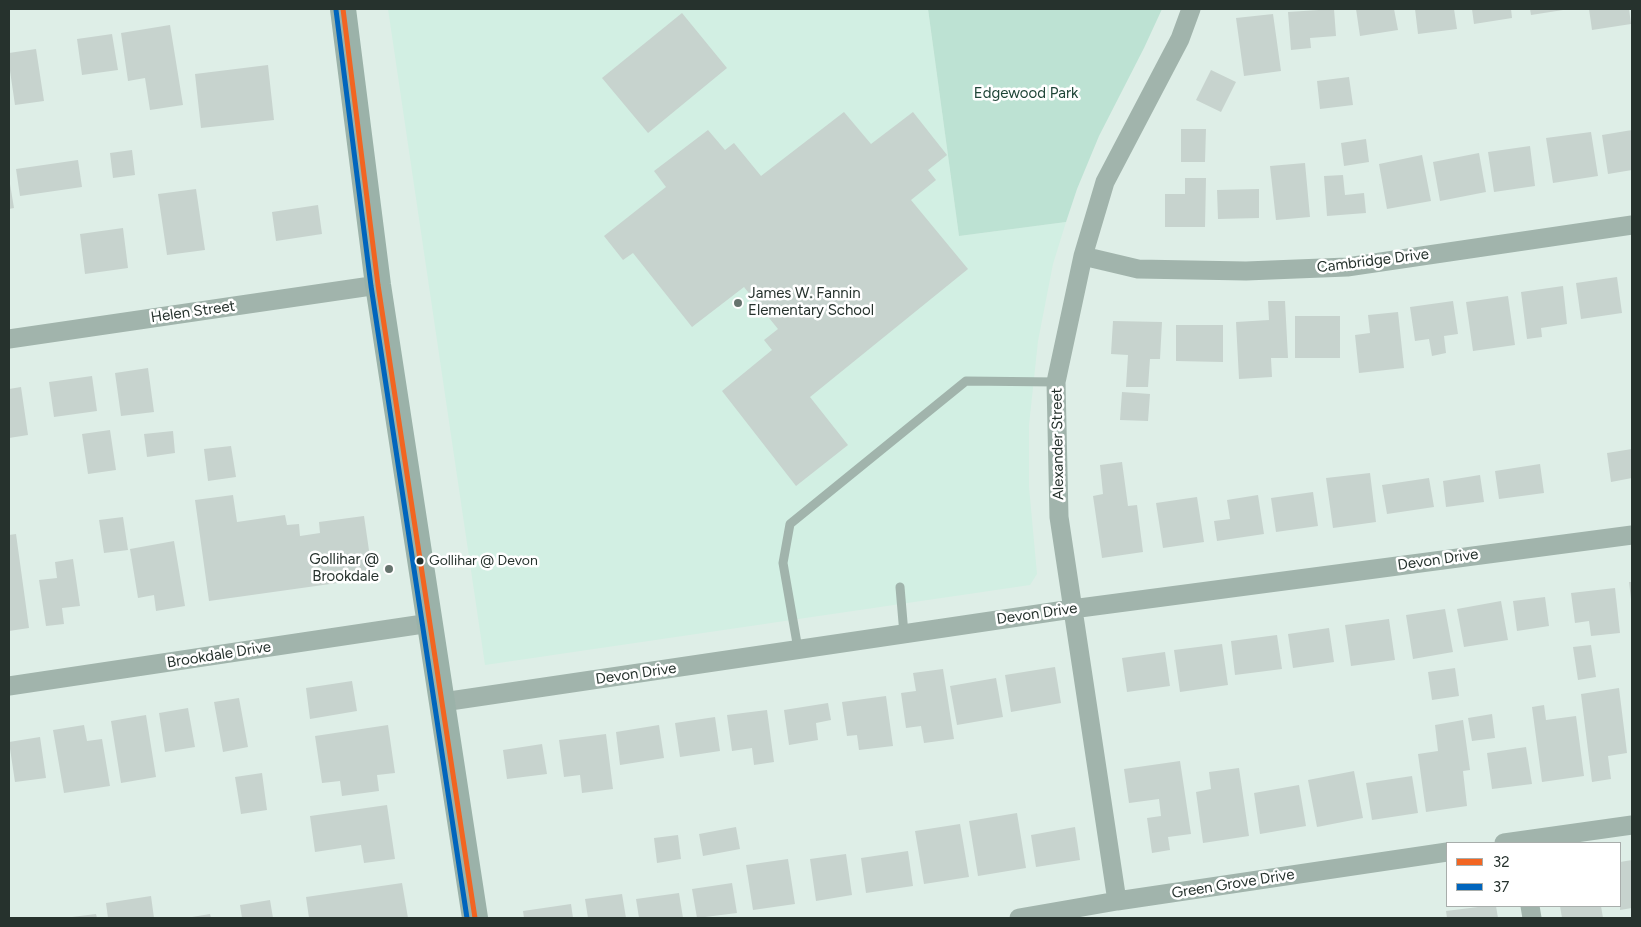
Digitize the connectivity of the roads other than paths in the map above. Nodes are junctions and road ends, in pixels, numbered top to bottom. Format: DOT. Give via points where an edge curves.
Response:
graph roads {
  1 [pos="343,9"];
  2 [pos="1191,9"];
  3 [pos="1632,225"];
  4 [pos="1083,256"];
  5 [pos="378,285"];
  6 [pos="9,339"];
  7 [pos="1056,382"];
  8 [pos="1632,535"];
  9 [pos="900,587"];
  10 [pos="1072,609"];
  11 [pos="430,623"];
  12 [pos="904,634"];
  13 [pos="798,650"];
  14 [pos="9,686"];
  15 [pos="443,702"];
  16 [pos="1632,825"];
  17 [pos="1516,842"];
  18 [pos="1446,852"];
  19 [pos="1117,901"];
  20 [pos="475,918"];
  21 [pos="1019,918"];
  1 -- 5 [label="main road"];
  2 -- 4 [label="street, Alexander Street" via="1180,39 1105,182"];
  3 -- 4 [label="street, Cambridge Drive" via="1346,267 1246,271 1138,269"];
  4 -- 7 [label="street, Alexander Street"];
  5 -- 6 [label="street, Helen Street"];
  5 -- 11 [label="main road"];
  7 -- 10 [label="street, Alexander Street" via="1059,517"];
  7 -- 13 [label="lane" via="966,382 790,524 783,563"];
  8 -- 10 [label="street, Devon Drive"];
  9 -- 12 [label="lane"];
  10 -- 12 [label="street, Devon Drive"];
  10 -- 19 [label="street, Alexander Street"];
  11 -- 14 [label="street, Brookdale Drive"];
  11 -- 15 [label="main road"];
  12 -- 13 [label="street, Devon Drive"];
  13 -- 15 [label="street, Devon Drive"];
  15 -- 20 [label="main road"];
  16 -- 17 [label="street"];
  18 -- 19 [label="street, Green Grove Drive"];
  19 -- 21 [label="street, Green Grove Drive"];
}
